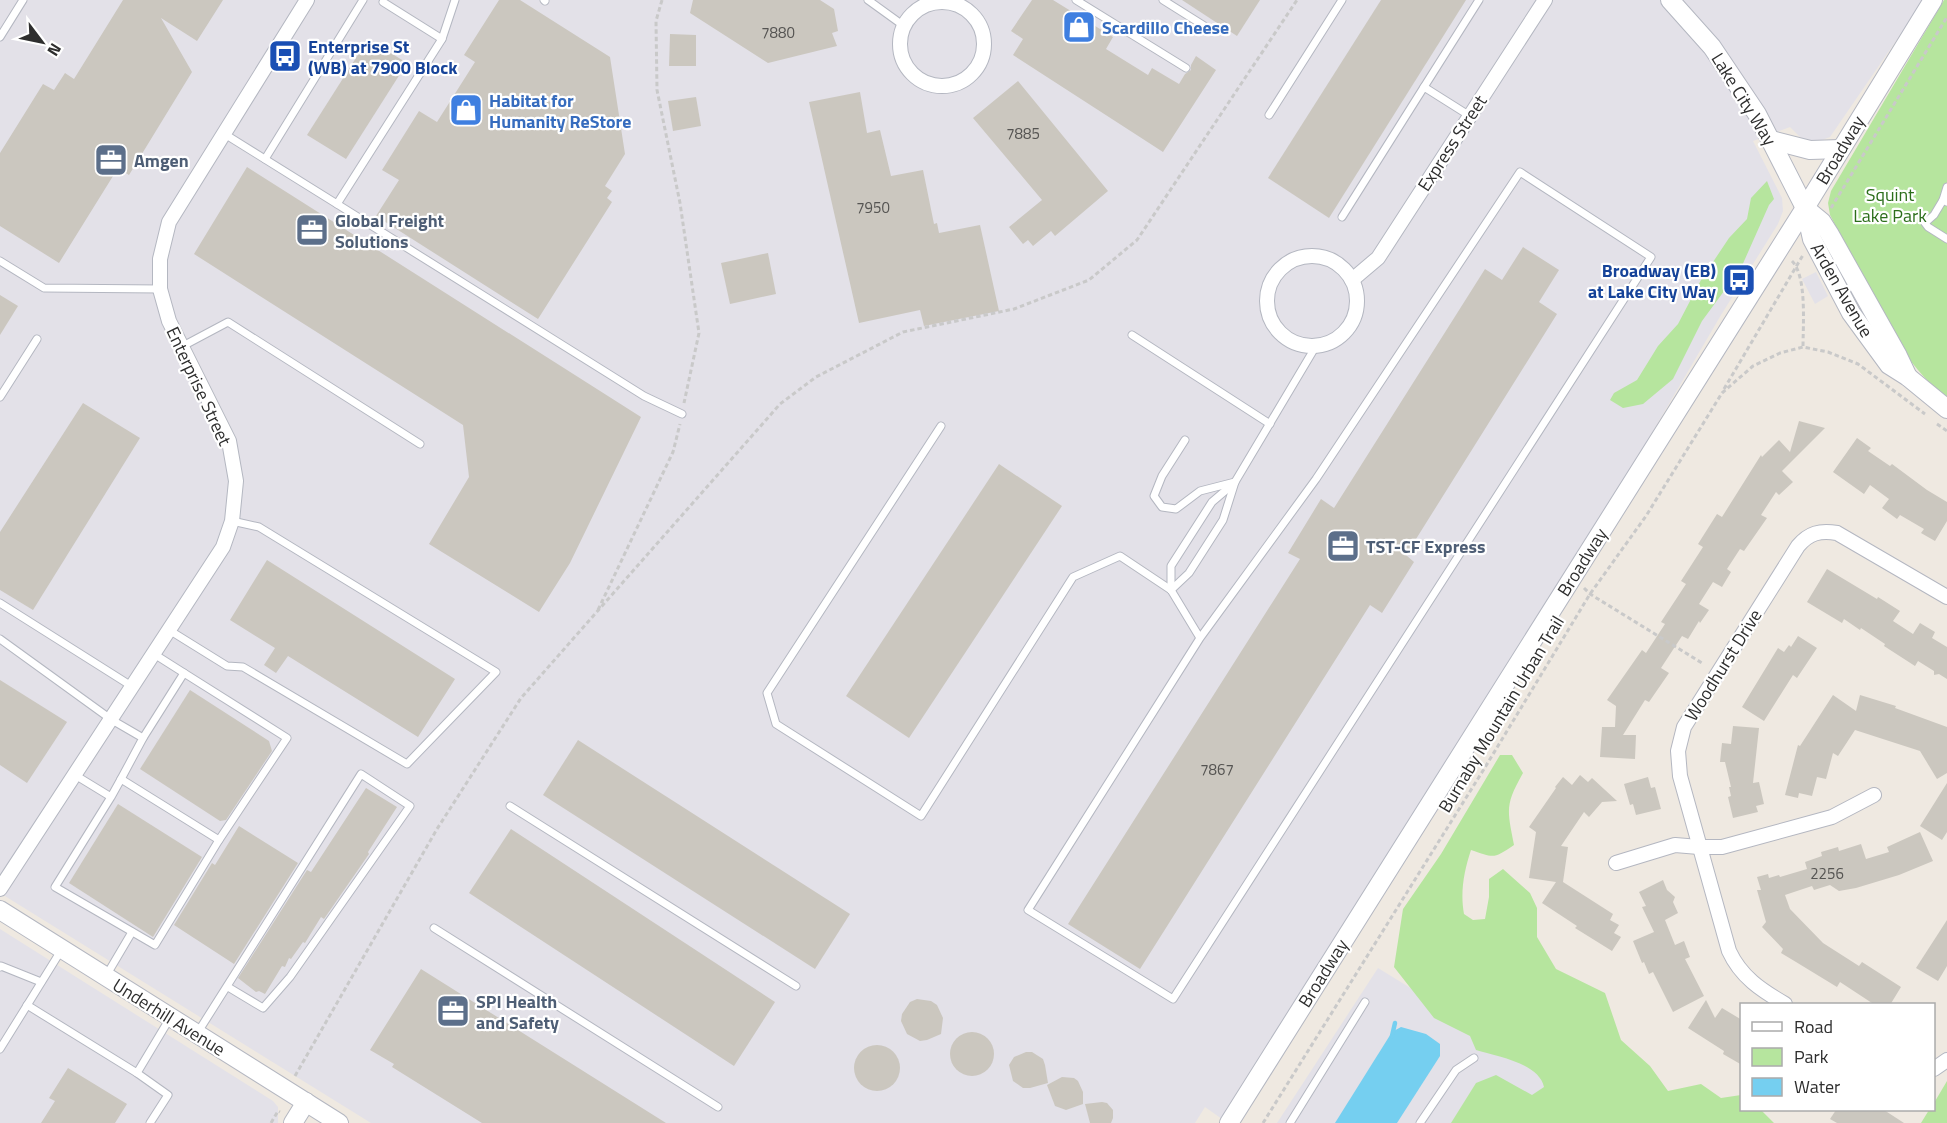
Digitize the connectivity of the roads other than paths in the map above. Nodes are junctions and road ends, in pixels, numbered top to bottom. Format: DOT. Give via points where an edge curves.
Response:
graph roads {
  1 [pos="22,0"];
  2 [pos="307,0"];
  3 [pos="363,0"];
  4 [pos="454,0"];
  5 [pos="868,0"];
  6 [pos="1076,0"];
  7 [pos="1163,0"];
  8 [pos="1342,0"];
  9 [pos="1479,0"];
  10 [pos="1545,0"];
  11 [pos="1670,0"];
  12 [pos="1933,0"];
  13 [pos="383,2"];
  14 [pos="962,3"];
  15 [pos="904,26"];
  16 [pos="1206,27"];
  17 [pos="0,36"];
  18 [pos="442,39"];
  19 [pos="1186,68"];
  20 [pos="1424,87"];
  21 [pos="1269,115"];
  22 [pos="1470,116"];
  23 [pos="223,133"];
  24 [pos="1770,140"];
  25 [pos="1840,149"];
  26 [pos="265,159"];
  27 [pos="1947,187"];
  28 [pos="1945,201"];
  29 [pos="337,204"];
  30 [pos="1805,208"];
  31 [pos="1342,217"];
  32 [pos="1947,239"];
  33 [pos="0,261"];
  34 [pos="1352,280"];
  35 [pos="160,289"];
  36 [pos="1132,335"];
  37 [pos="37,339"];
  38 [pos="181,346"];
  39 [pos="1316,346"];
  40 [pos="0,397"];
  41 [pos="1947,409"];
  42 [pos="682,414"];
  43 [pos="1270,424"];
  44 [pos="941,426"];
  45 [pos="1185,440"];
  46 [pos="420,444"];
  47 [pos="1235,482"];
  48 [pos="232,521"];
  49 [pos="1171,590"];
  50 [pos="1947,597"];
  51 [pos="0,603"];
  52 [pos="170,630"];
  53 [pos="1200,638"];
  54 [pos="0,639"];
  55 [pos="154,654"];
  56 [pos="184,673"];
  57 [pos="133,687"];
  58 [pos="112,720"];
  59 [pos="143,738"];
  60 [pos="75,775"];
  61 [pos="121,779"];
  62 [pos="1875,795"];
  63 [pos="111,797"];
  64 [pos="510,806"];
  65 [pos="219,840"];
  66 [pos="1700,848"];
  67 [pos="1616,863"];
  68 [pos="0,889"];
  69 [pos="0,910"];
  70 [pos="434,928"];
  71 [pos="132,932"];
  72 [pos="62,949"];
  73 [pos="0,968"];
  74 [pos="106,977"];
  75 [pos="41,982"];
  76 [pos="796,986"];
  77 [pos="228,987"];
  78 [pos="1365,1002"];
  79 [pos="1782,1003"];
  80 [pos="27,1005"];
  81 [pos="170,1018"];
  82 [pos="196,1034"];
  83 [pos="0,1049"];
  84 [pos="1474,1058"];
  85 [pos="137,1073"];
  86 [pos="306,1102"];
  87 [pos="718,1107"];
  88 [pos="150,1123"];
  89 [pos="293,1123"];
  90 [pos="339,1123"];
  91 [pos="1229,1123"];
  92 [pos="1290,1123"];
  93 [pos="1420,1123"];
  1 -- 17 [label="lane"];
  2 -- 23 [label="street, Enterprise Street"];
  3 -- 26 [label="lane"];
  4 -- 18 [label="lane"];
  5 -- 15 [label="lane"];
  6 -- 19 [label="lane"];
  7 -- 16 [label="lane"];
  8 -- 21 [label="lane"];
  9 -- 20 [label="lane"];
  10 -- 22 [label="street, Express Street"];
  11 -- 24 [label="street, Lake City Way" via="1712,47"];
  12 -- 25 [label="street, Broadway"];
  13 -- 18 [label="lane"];
  14 -- 15 [label="street" via="941,2 922,7"];
  14 -- 15 [label="street" via="980,25 983,53 969,77 956,84 928,84 907,67 901,54"];
  18 -- 29 [label="lane"];
  20 -- 22 [label="lane"];
  20 -- 31 [label="lane"];
  22 -- 34 [label="street, Express Street" via="1378,258"];
  23 -- 26 [label="lane"];
  23 -- 35 [label="street, Enterprise Street" via="169,222 160,259"];
  24 -- 25 [label="street" via="1810,150"];
  24 -- 30 [label="street, Lake City Way"];
  25 -- 30 [label="street, Broadway"];
  26 -- 29 [label="lane"];
  27 -- 28 [label="lane"];
  28 -- 32 [label="lane" via="1925,223"];
  29 -- 42 [label="lane" via="644,396"];
  30 -- 41 [label="street, Arden Avenue" via="1829,233 1908,377"];
  30 -- 91 [label="street, Broadway"];
  33 -- 35 [label="lane" via="44,288"];
  34 -- 39 [label="street" via="1357,309 1352,323 1331,343"];
  34 -- 39 [label="street" via="1331,259 1316,256 1287,263 1272,280 1266,301 1276,330 1294,343"];
  35 -- 38 [label="street, Enterprise Street"];
  36 -- 43 [label="lane"];
  37 -- 40 [label="lane"];
  38 -- 46 [label="lane" via="228,322"];
  38 -- 48 [label="street, Enterprise Street" via="229,441 236,482"];
  39 -- 43 [label="lane"];
  43 -- 47 [label="lane"];
  44 -- 49 [label="lane" via="767,693 776,724 921,816 1073,577 1120,555"];
  45 -- 47 [label="lane" via="1154,496 1162,507 1176,509 1200,491"];
  47 -- 49 [label="lane" via="1223,520 1189,573"];
  47 -- 49 [label="lane" via="1212,502 1171,566"];
  48 -- 52 [label="street, Enterprise Street" via="223,547"];
  48 -- 52 [label="lane" via="259,526 496,672 407,764 243,667 227,666"];
  49 -- 53 [label="lane"];
  50 -- 66 [label="street, Woodhurst Drive" via="1837,533 1820,532 1804,539 1684,727 1678,751 1680,776"];
  51 -- 57 [label="lane"];
  52 -- 55 [label="street, Enterprise Street"];
  53 -- 53 [label="lane" via="1028,910 1173,999 1651,257 1520,172 1316,479"];
  54 -- 58 [label="lane"];
  55 -- 56 [label="lane"];
  55 -- 57 [label="street, Enterprise Street"];
  56 -- 59 [label="lane"];
  56 -- 65 [label="lane" via="287,738"];
  57 -- 58 [label="street, Enterprise Street"];
  58 -- 59 [label="lane"];
  58 -- 60 [label="street, Enterprise Street"];
  59 -- 61 [label="lane"];
  60 -- 63 [label="lane"];
  60 -- 68 [label="street, Enterprise Street"];
  61 -- 63 [label="lane"];
  61 -- 65 [label="lane"];
  62 -- 66 [label="street" via="1832,817 1722,847"];
  63 -- 71 [label="lane" via="55,887"];
  64 -- 76 [label="lane"];
  65 -- 71 [label="lane" via="155,945"];
  66 -- 67 [label="street" via="1675,845"];
  66 -- 79 [label="street, Woodhurst Drive" via="1733,960 1752,983"];
  69 -- 72 [label="street, Underhill Avenue"];
  70 -- 87 [label="lane"];
  71 -- 74 [label="lane"];
  72 -- 74 [label="street, Underhill Avenue"];
  72 -- 75 [label="lane"];
  73 -- 75 [label="lane"];
  74 -- 81 [label="street, Underhill Avenue"];
  75 -- 80 [label="lane"];
  77 -- 77 [label="lane" via="361,774 410,806 264,1008"];
  77 -- 82 [label="lane"];
  78 -- 92 [label="lane"];
  80 -- 83 [label="lane"];
  80 -- 85 [label="lane"];
  81 -- 82 [label="street, Underhill Avenue"];
  81 -- 85 [label="lane"];
  82 -- 86 [label="street, Underhill Avenue"];
  84 -- 93 [label="lane" via="1456,1070"];
  85 -- 88 [label="lane" via="168,1095"];
  86 -- 89 [label="street"];
  86 -- 90 [label="street, Underhill Avenue"];
}
